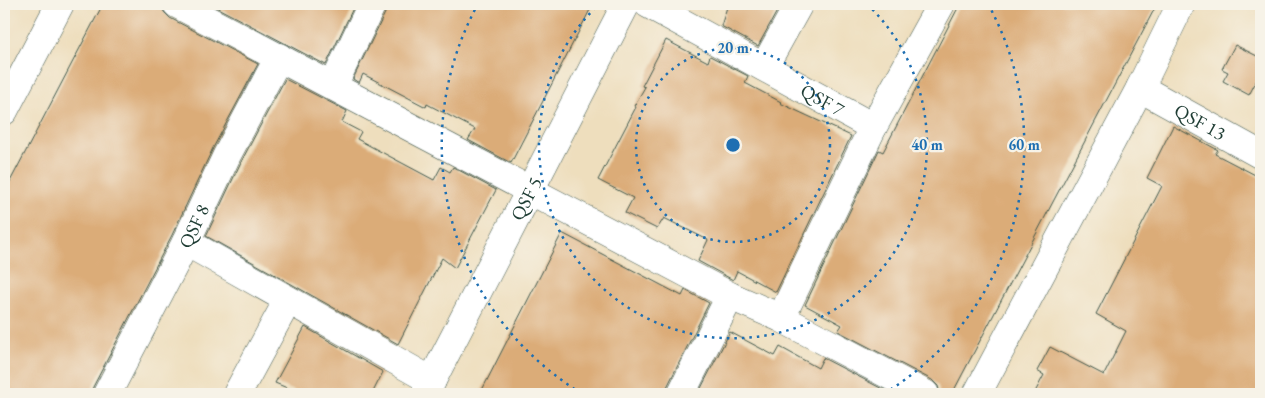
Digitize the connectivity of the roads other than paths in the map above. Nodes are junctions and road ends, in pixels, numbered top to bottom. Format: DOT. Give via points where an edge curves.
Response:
graph roads {
  1 [pos="60,4"];
  2 [pos="177,4"];
  3 [pos="372,4"];
  4 [pos="626,4"];
  5 [pos="648,4"];
  6 [pos="799,4"];
  7 [pos="941,4"];
  8 [pos="1181,4"];
  9 [pos="279,57"];
  10 [pos="764,67"];
  11 [pos="333,86"];
  12 [pos="1140,88"];
  13 [pos="4,112"];
  14 [pos="873,127"];
  15 [pos="1261,155"];
  16 [pos="530,190"];
  17 [pos="186,242"];
  18 [pos="730,296"];
  19 [pos="288,300"];
  20 [pos="781,318"];
  21 [pos="428,388"];
  22 [pos="107,394"];
  23 [pos="237,394"];
  24 [pos="681,394"];
  25 [pos="925,394"];
  26 [pos="977,394"];
  1 -- 13 [label="street"];
  2 -- 9 [label="street"];
  3 -- 11 [label="street"];
  4 -- 16 [label="street, QSF 5"];
  5 -- 10 [label="street, QSF 7"];
  6 -- 10 [label="street"];
  7 -- 14 [label="street"];
  8 -- 12 [label="street"];
  9 -- 11 [label="street"];
  9 -- 17 [label="street, QSF 8"];
  10 -- 14 [label="street, QSF 7"];
  11 -- 16 [label="street"];
  12 -- 15 [label="street, QSF 13"];
  12 -- 26 [label="street"];
  14 -- 20 [label="street"];
  16 -- 18 [label="street"];
  16 -- 21 [label="street, QSF 5"];
  17 -- 19 [label="street"];
  17 -- 22 [label="street, QSF 8"];
  18 -- 20 [label="street"];
  18 -- 24 [label="street"];
  19 -- 21 [label="street"];
  19 -- 23 [label="street"];
  20 -- 25 [label="street"];
}
